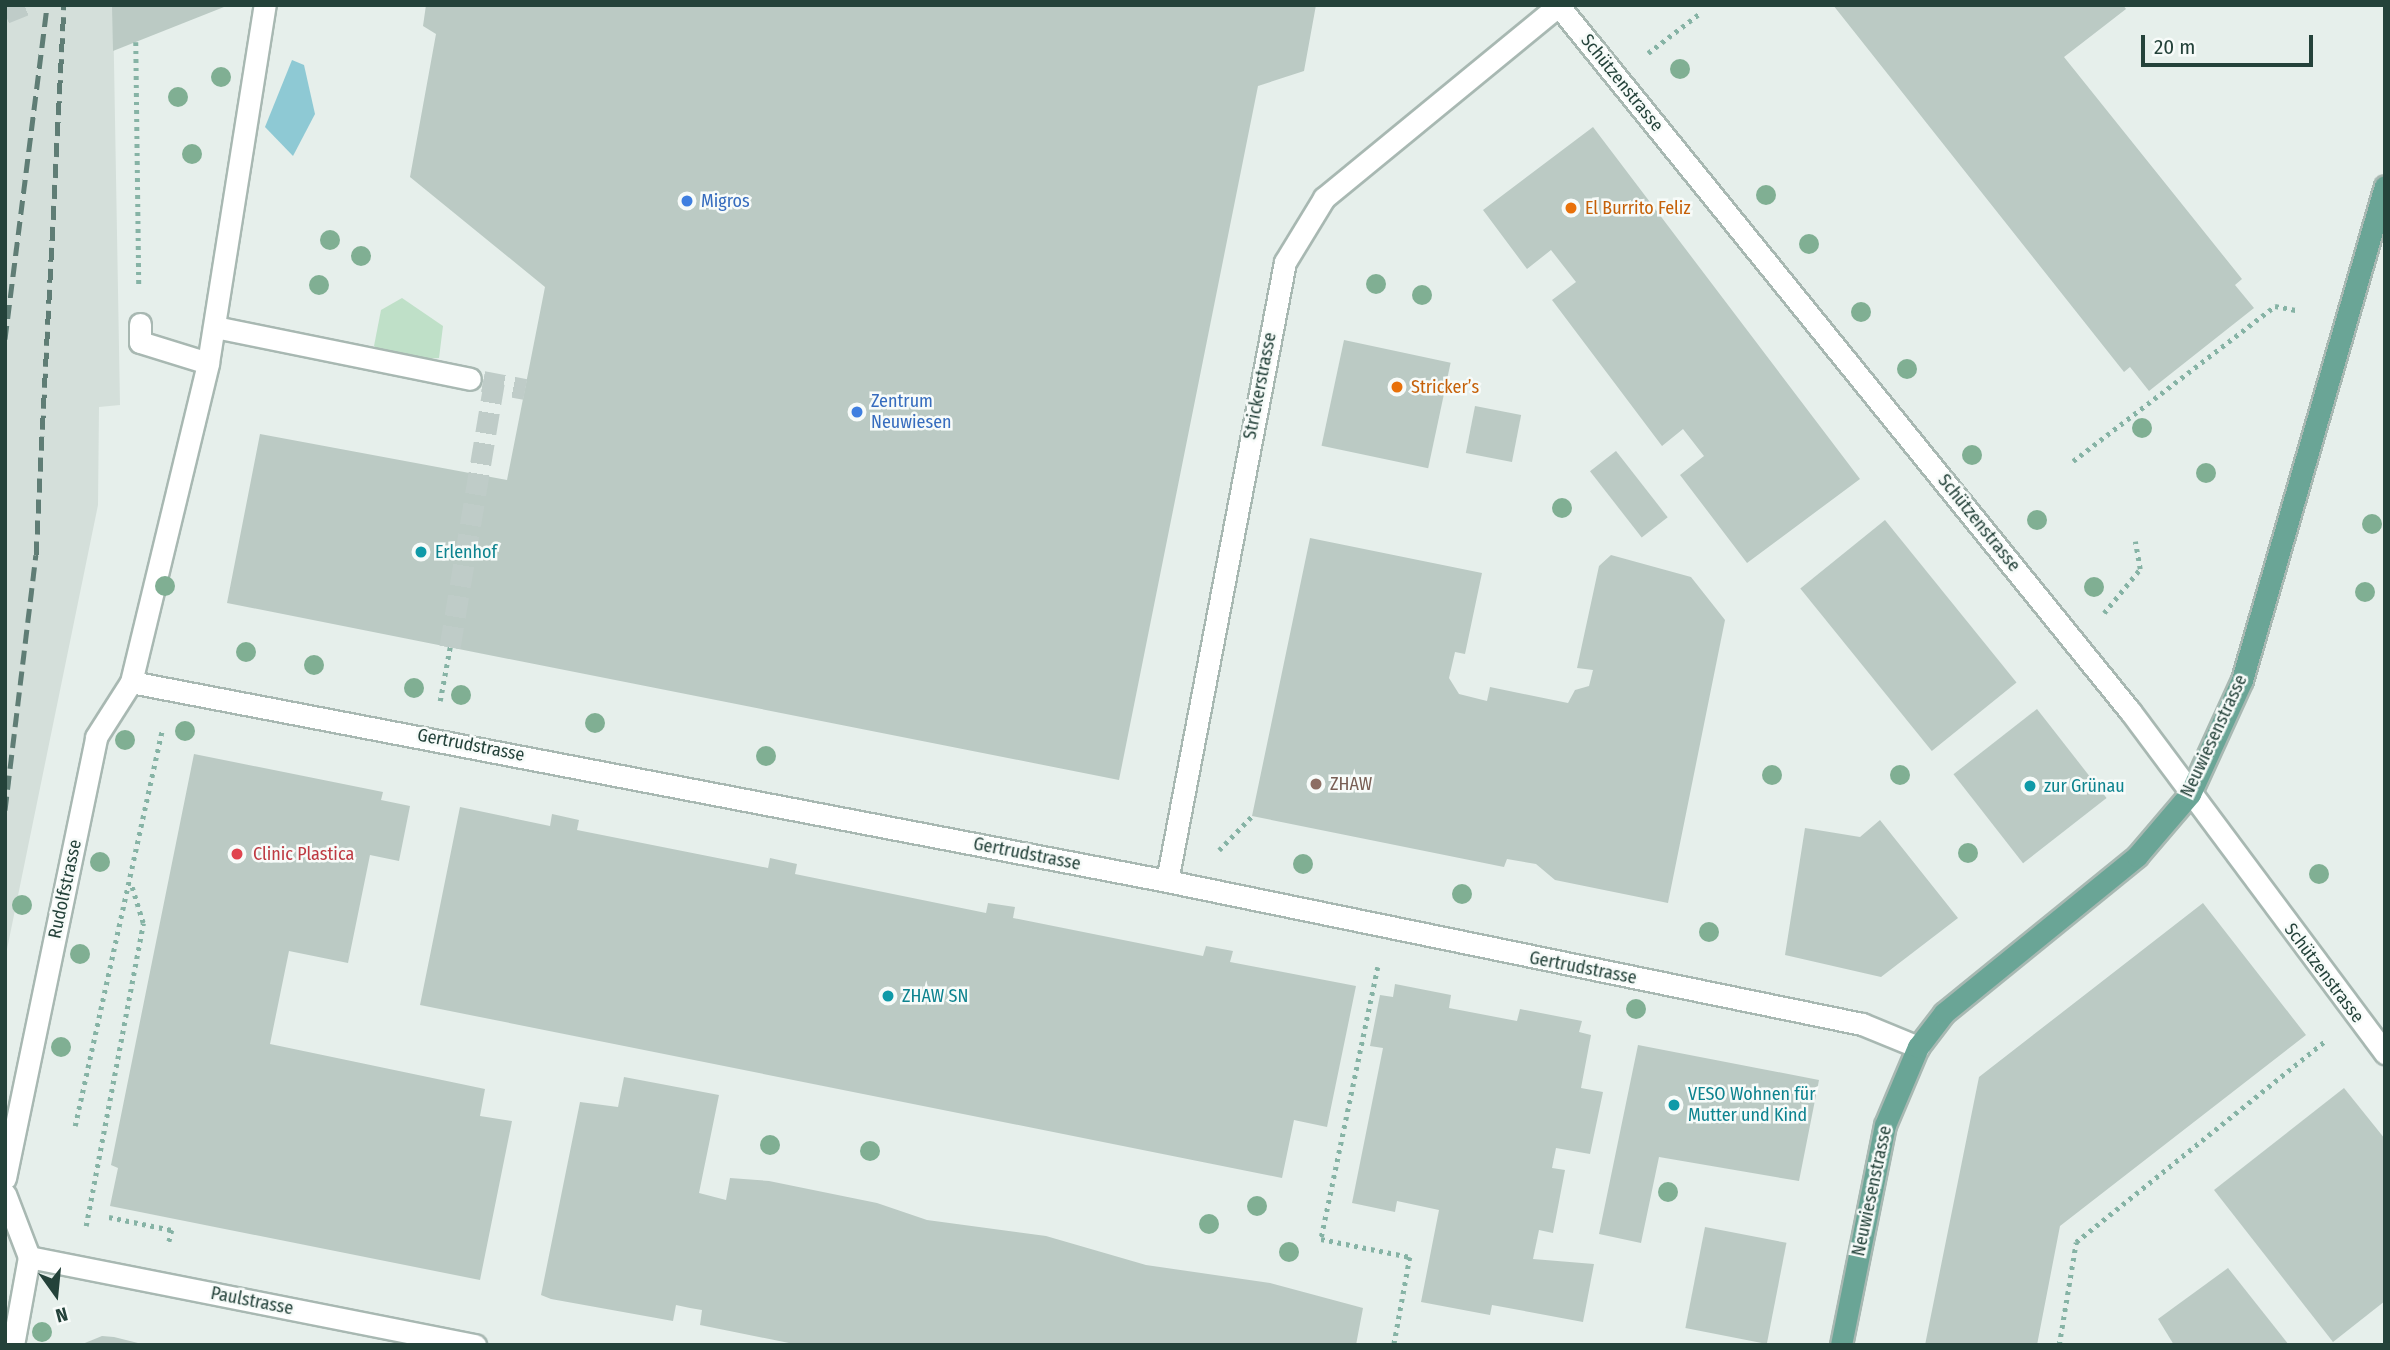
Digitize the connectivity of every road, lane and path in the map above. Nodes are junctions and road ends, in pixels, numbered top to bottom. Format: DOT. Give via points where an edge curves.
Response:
graph roads {
  1 [pos="265,5"];
  2 [pos="1558,6"];
  3 [pos="1699,14"];
  4 [pos="136,42"];
  5 [pos="1647,53"];
  6 [pos="2385,186"];
  7 [pos="2296,310"];
  8 [pos="140,324"];
  9 [pos="215,327"];
  10 [pos="208,363"];
  11 [pos="470,379"];
  12 [pos="2073,461"];
  13 [pos="2135,541"];
  14 [pos="2104,613"];
  15 [pos="450,647"];
  16 [pos="131,682"];
  17 [pos="170,690"];
  18 [pos="440,704"];
  19 [pos="2190,794"];
  20 [pos="1252,816"];
  21 [pos="1209,860"];
  22 [pos="1167,881"];
  23 [pos="131,884"];
  24 [pos="1386,929"];
  25 [pos="2324,1042"];
  26 [pos="1918,1047"];
  27 [pos="2385,1053"];
  28 [pos="75,1125"];
  29 [pos="5,1178"];
  30 [pos="5,1194"];
  31 [pos="109,1217"];
  32 [pos="99,1234"];
  33 [pos="167,1249"];
  34 [pos="29,1257"];
  35 [pos="13,1345"];
  36 [pos="475,1345"];
  37 [pos="1394,1345"];
  38 [pos="1841,1345"];
  39 [pos="2059,1345"];
  1 -- 9 [label="street, Rudolfstrasse"];
  2 -- 19 [label="street, Schützenstrasse" via="2092,664"];
  2 -- 22 [label="street, Strickerstrasse" via="1333,190 1284,262"];
  3 -- 5 [label="path"];
  4 -- 8 [label="path"];
  6 -- 19 [label="main road, Neuwiesenstrasse" via="2242,680"];
  7 -- 12 [label="path" via="2275,306"];
  8 -- 10 [label="street" via="140,342"];
  9 -- 10 [label="street, Rudolfstrasse"];
  9 -- 11 [label="street"];
  10 -- 16 [label="street, Rudolfstrasse" via="145,608"];
  13 -- 14 [label="path" via="2140,569"];
  15 -- 18 [label="path"];
  16 -- 17 [label="street, Gertrudstrasse"];
  16 -- 29 [label="street, Rudolfstrasse" via="96,737"];
  17 -- 22 [label="street, Gertrudstrasse"];
  17 -- 23 [label="path"];
  19 -- 26 [label="main road, Neuwiesenstrasse" via="2137,856 1944,1013"];
  19 -- 27 [label="street, Schützenstrasse"];
  20 -- 21 [label="path"];
  22 -- 24 [label="street, Gertrudstrasse"];
  23 -- 28 [label="path" via="117,920"];
  23 -- 32 [label="path" via="143,923 86,1231"];
  24 -- 26 [label="street, Gertrudstrasse" via="1862,1024"];
  24 -- 37 [label="path" via="1321,1239 1410,1257"];
  25 -- 39 [label="path" via="2076,1242"];
  26 -- 38 [label="main road, Neuwiesenstrasse" via="1885,1125"];
  30 -- 34 [label="street"];
  31 -- 33 [label="path" via="172,1230"];
  34 -- 35 [label="street"];
  34 -- 36 [label="street, Paulstrasse"];
}
